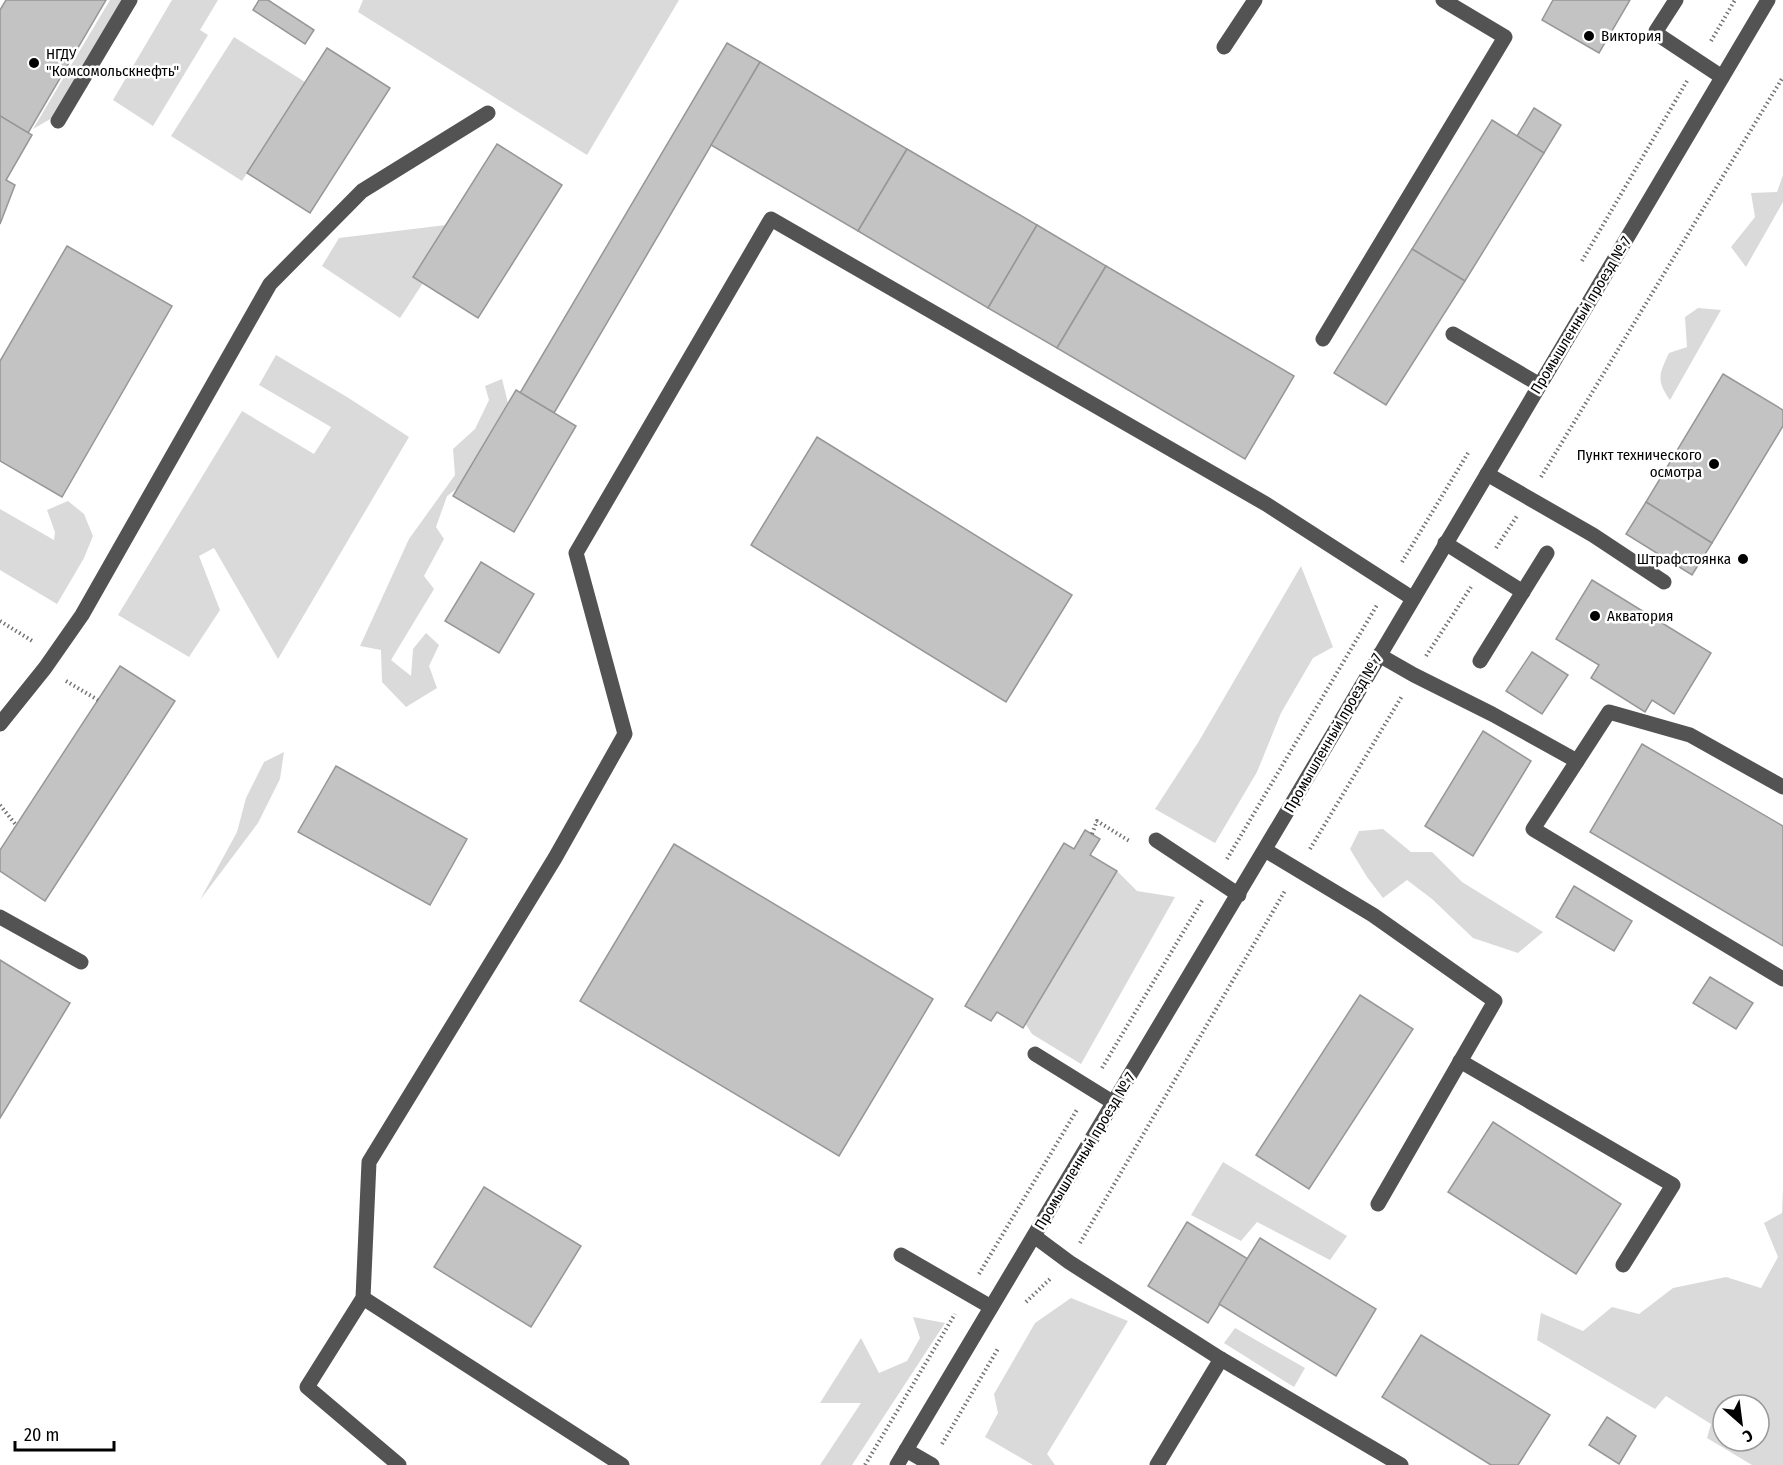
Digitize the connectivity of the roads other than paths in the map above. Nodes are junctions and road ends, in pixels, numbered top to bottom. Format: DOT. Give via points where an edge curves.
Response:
graph roads {
  1 [pos="130,0"];
  2 [pos="1255,0"];
  3 [pos="1443,0"];
  4 [pos="1676,0"];
  5 [pos="1768,0"];
  6 [pos="1224,47"];
  7 [pos="1722,77"];
  8 [pos="488,113"];
  9 [pos="58,122"];
  10 [pos="1453,334"];
  11 [pos="1323,339"];
  12 [pos="1540,385"];
  13 [pos="1487,474"];
  14 [pos="1445,543"];
  15 [pos="1548,553"];
  16 [pos="1664,582"];
  17 [pos="1523,592"];
  18 [pos="1412,598"];
  19 [pos="1379,655"];
  20 [pos="1480,661"];
  21 [pos="0,724"];
  22 [pos="1577,761"];
  23 [pos="1783,787"];
  24 [pos="1155,840"];
  25 [pos="1265,850"];
  26 [pos="1239,894"];
  27 [pos="0,917"];
  28 [pos="81,962"];
  29 [pos="1783,979"];
  30 [pos="1035,1054"];
  31 [pos="1460,1061"];
  32 [pos="1114,1103"];
  33 [pos="1378,1204"];
  34 [pos="1034,1236"];
  35 [pos="902,1255"];
  36 [pos="1623,1265"];
  37 [pos="363,1298"];
  38 [pos="991,1307"];
  39 [pos="1221,1359"];
  40 [pos="906,1450"];
  41 [pos="931,1464"];
  42 [pos="399,1465"];
  43 [pos="622,1465"];
  44 [pos="897,1465"];
  45 [pos="1157,1465"];
  46 [pos="1401,1465"];
  1 -- 9 [label="street"];
  2 -- 6 [label="street"];
  3 -- 11 [label="street" via="1505,37"];
  4 -- 7 [label="street" via="1657,34"];
  5 -- 7 [label="street, Промышленный проезд № 7"];
  7 -- 12 [label="street, Промышленный проезд № 7"];
  8 -- 21 [label="street" via="362,191 270,284 82,615"];
  10 -- 12 [label="street"];
  12 -- 13 [label="street, Промышленный проезд № 7"];
  13 -- 14 [label="street, Промышленный проезд № 7"];
  13 -- 16 [label="street" via="1593,535"];
  14 -- 17 [label="street"];
  14 -- 18 [label="street, Промышленный проезд № 7"];
  15 -- 17 [label="street"];
  17 -- 20 [label="street"];
  18 -- 19 [label="street, Промышленный проезд № 7"];
  18 -- 37 [label="street" via="1266,504 771,219 576,553 625,734 555,858 369,1162"];
  19 -- 22 [label="street"];
  19 -- 25 [label="street, Промышленный проезд № 7"];
  22 -- 23 [label="street" via="1609,711 1690,735"];
  22 -- 29 [label="street" via="1533,829"];
  24 -- 26 [label="street"];
  25 -- 26 [label="street, Промышленный проезд № 7"];
  25 -- 31 [label="street" via="1373,915 1495,1001"];
  26 -- 32 [label="street, Промышленный проезд № 7"];
  27 -- 28 [label="street"];
  30 -- 32 [label="street"];
  31 -- 33 [label="street"];
  31 -- 36 [label="street" via="1673,1185"];
  32 -- 34 [label="street, Промышленный проезд № 7"];
  34 -- 38 [label="street, Промышленный проезд № 7"];
  34 -- 39 [label="street"];
  35 -- 38 [label="street"];
  37 -- 42 [label="street" via="307,1387"];
  37 -- 43 [label="street"];
  38 -- 40 [label="street, Промышленный проезд № 7"];
  39 -- 45 [label="street"];
  39 -- 46 [label="street"];
  40 -- 41 [label="street"];
  40 -- 44 [label="street, Промышленный проезд № 7"];
}
